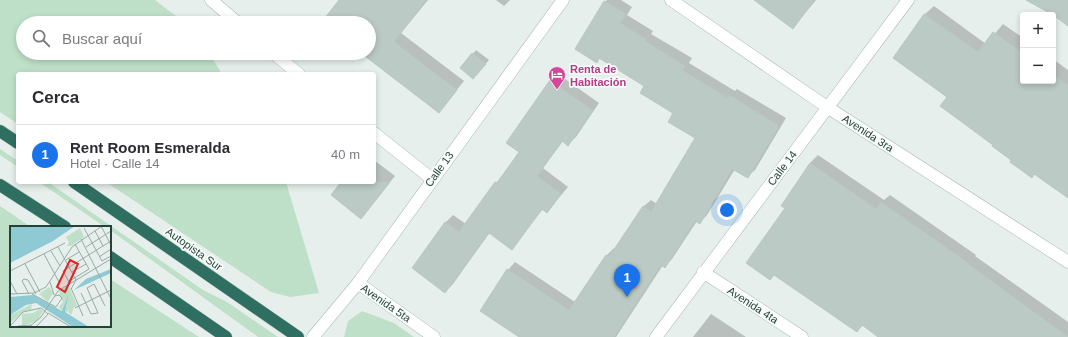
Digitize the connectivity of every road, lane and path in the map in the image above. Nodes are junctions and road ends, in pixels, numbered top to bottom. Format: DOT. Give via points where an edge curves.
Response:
graph roads {
  1 [pos="211,0"];
  2 [pos="563,0"];
  3 [pos="671,0"];
  4 [pos="908,0"];
  5 [pos="230,16"];
  6 [pos="281,60"];
  7 [pos="296,72"];
  8 [pos="827,107"];
  9 [pos="0,131"];
  10 [pos="376,135"];
  11 [pos="16,142"];
  12 [pos="432,179"];
  13 [pos="77,184"];
  14 [pos="0,185"];
  15 [pos="63,226"];
  16 [pos="111,258"];
  17 [pos="1068,262"];
  18 [pos="703,272"];
  19 [pos="358,283"];
  20 [pos="226,337"];
  21 [pos="298,337"];
  22 [pos="313,337"];
  23 [pos="434,337"];
  24 [pos="656,337"];
  25 [pos="802,337"];
  1 -- 5 [label="street"];
  2 -- 12 [label="street, Calle 13"];
  3 -- 8 [label="street, Avenida 3ra"];
  4 -- 8 [label="street, Calle 14"];
  6 -- 7 [label="street"];
  8 -- 17 [label="street, Avenida 3ra"];
  8 -- 18 [label="street, Calle 14"];
  9 -- 11 [label="highway"];
  10 -- 12 [label="street"];
  12 -- 19 [label="street, Calle 13"];
  13 -- 21 [label="highway, Autopista Sur"];
  14 -- 15 [label="highway"];
  16 -- 20 [label="highway"];
  18 -- 24 [label="street, Calle 14"];
  18 -- 25 [label="street, Avenida 4ta"];
  19 -- 22 [label="street, Calle 13"];
  19 -- 23 [label="street, Avenida 5ta"];
}
